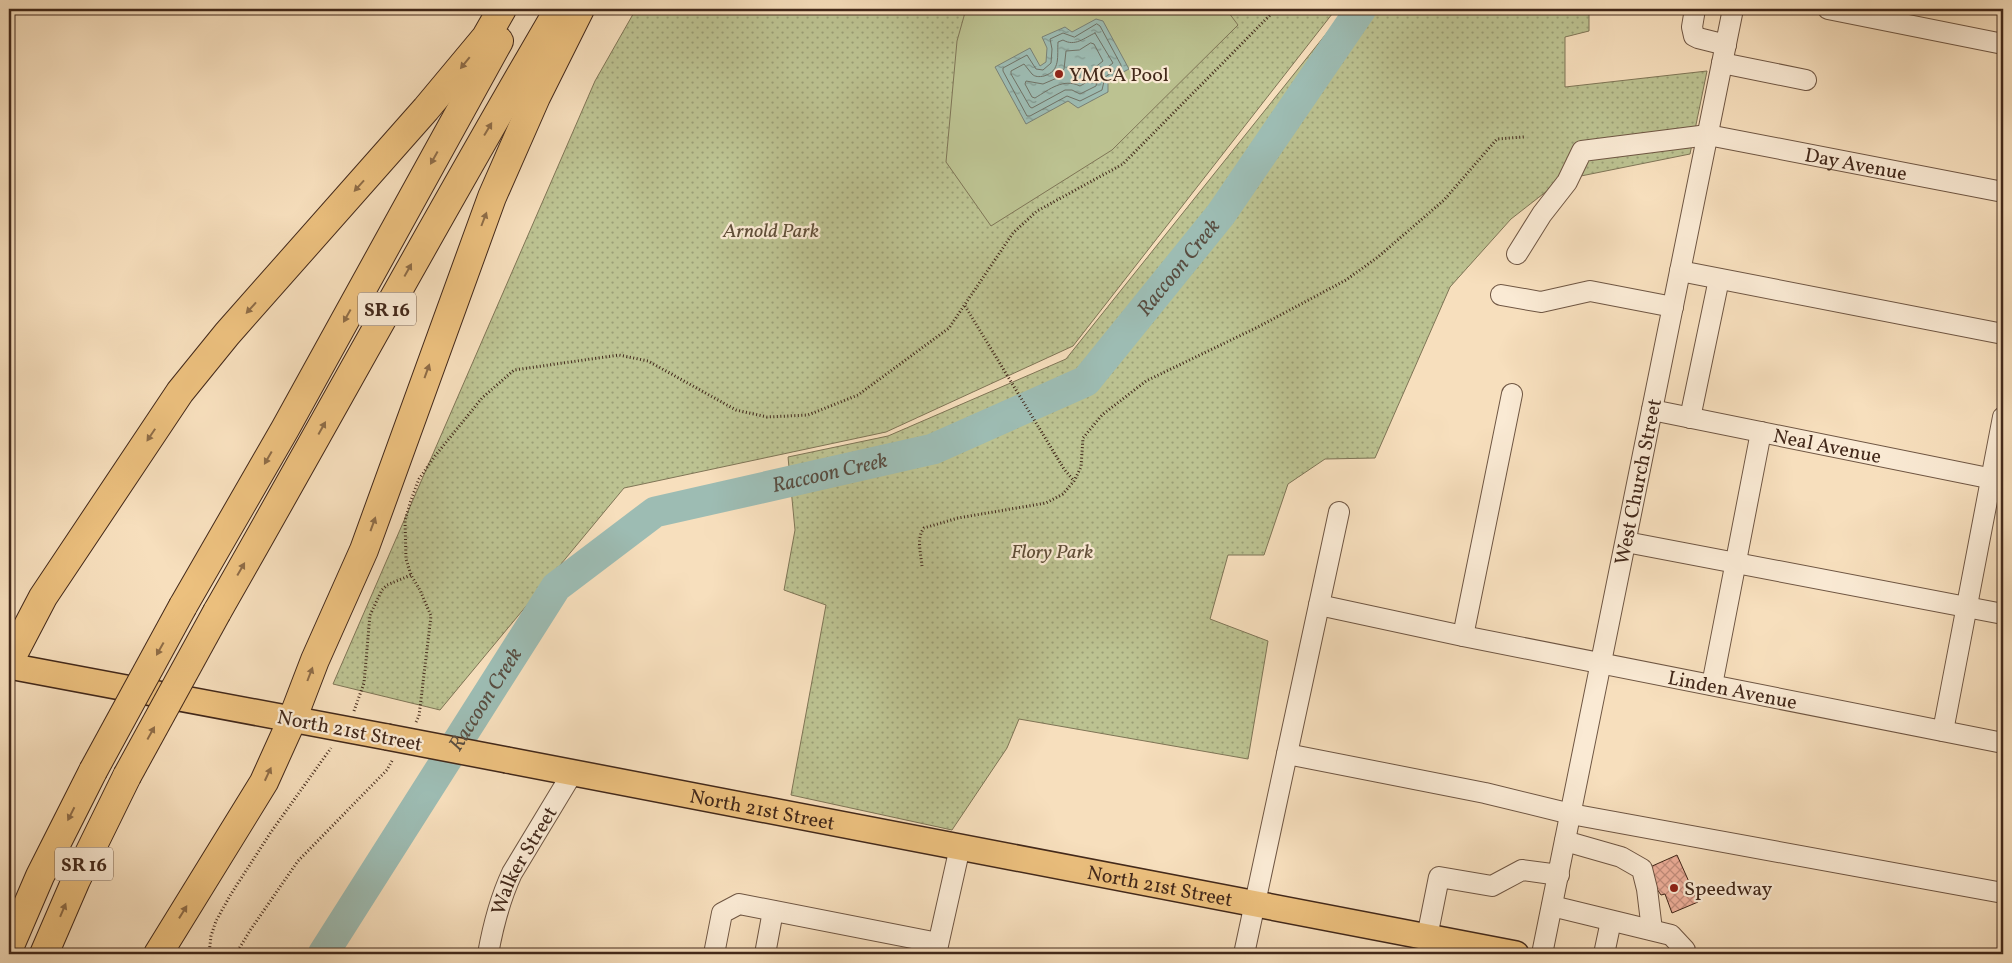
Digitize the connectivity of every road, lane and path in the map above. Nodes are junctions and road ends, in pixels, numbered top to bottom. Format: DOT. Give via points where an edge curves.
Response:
graph roads {
  1 [pos="502,9"];
  2 [pos="517,9"];
  3 [pos="559,9"];
  4 [pos="580,9"];
  5 [pos="1276,9"];
  6 [pos="1695,9"];
  7 [pos="1733,9"];
  8 [pos="1828,9"];
  9 [pos="2003,44"];
  10 [pos="1724,54"];
  11 [pos="1806,80"];
  12 [pos="1708,135"];
  13 [pos="1524,138"];
  14 [pos="2003,192"];
  15 [pos="1517,254"];
  16 [pos="1680,271"];
  17 [pos="1719,279"];
  18 [pos="1501,295"];
  19 [pos="965,306"];
  20 [pos="1673,307"];
  21 [pos="2003,334"];
  22 [pos="1512,394"];
  23 [pos="1652,410"];
  24 [pos="2003,417"];
  25 [pos="1690,418"];
  26 [pos="1761,432"];
  27 [pos="1997,480"];
  28 [pos="1074,481"];
  29 [pos="1339,512"];
  30 [pos="1626,542"];
  31 [pos="1736,563"];
  32 [pos="922,566"];
  33 [pos="410,576"];
  34 [pos="1319,605"];
  35 [pos="1967,607"];
  36 [pos="2003,614"];
  37 [pos="1463,636"];
  38 [pos="9,662"];
  39 [pos="1601,663"];
  40 [pos="9,666"];
  41 [pos="1712,685"];
  42 [pos="292,720"];
  43 [pos="415,724"];
  44 [pos="346,729"];
  45 [pos="1943,731"];
  46 [pos="2003,743"];
  47 [pos="392,746"];
  48 [pos="1286,754"];
  49 [pos="573,772"];
  50 [pos="1571,814"];
  51 [pos="1565,840"];
  52 [pos="960,847"];
  53 [pos="1558,876"];
  54 [pos="2003,893"];
  55 [pos="1254,904"];
  56 [pos="1552,906"];
  57 [pos="773,911"];
  58 [pos="1611,920"];
  59 [pos="1652,930"];
  60 [pos="1426,937"];
  61 [pos="9,948"];
  62 [pos="937,949"];
  63 [pos="1469,950"];
  64 [pos="44,954"];
  65 [pos="158,954"];
  66 [pos="209,954"];
  67 [pos="236,954"];
  68 [pos="488,954"];
  69 [pos="714,954"];
  70 [pos="764,954"];
  71 [pos="1244,954"];
  72 [pos="1516,954"];
  73 [pos="1542,954"];
  74 [pos="1604,954"];
  75 [pos="1685,954"];
  1 -- 38 [label="highway, one-way" via="486,37 426,110 227,334 180,392 43,597"];
  2 -- 61 [label="highway, SR 16, one-way, bridge" via="183,606 40,876"];
  64 -- 3 [label="highway, SR 16, one-way, bridge" via="127,776 469,162"];
  42 -- 4 [label="highway, one-way" via="364,550 492,196"];
  5 -- 19 [label="path" via="1123,164 1037,212 1014,233"];
  6 -- 10 [label="street" via="1694,36"];
  7 -- 10 [label="street, West Church Street"];
  8 -- 9 [label="street"];
  10 -- 11 [label="street"];
  10 -- 12 [label="street, West Church Street"];
  12 -- 14 [label="street, Day Avenue"];
  12 -- 15 [label="street, Day Avenue" via="1582,150 1567,182"];
  12 -- 16 [label="street, West Church Street"];
  13 -- 28 [label="path" via="1497,139 1444,200 1346,280 1146,381 1131,392 1102,415 1084,438 1081,466"];
  16 -- 17 [label="street"];
  16 -- 20 [label="street, West Church Street"];
  17 -- 21 [label="street"];
  17 -- 25 [label="street"];
  18 -- 20 [label="street" via="1541,302 1568,294 1596,291"];
  19 -- 28 [label="path"];
  19 -- 33 [label="path" via="949,328 858,395 808,415 767,417 736,410 648,361 619,354 514,370 482,398 419,479 405,520"];
  20 -- 23 [label="street, West Church Street"];
  22 -- 37 [label="street"];
  23 -- 25 [label="street, Neal Avenue"];
  23 -- 30 [label="street, West Church Street"];
  24 -- 27 [label="street"];
  25 -- 26 [label="street, Neal Avenue"];
  26 -- 27 [label="street, Neal Avenue"];
  26 -- 31 [label="street"];
  27 -- 35 [label="street"];
  28 -- 32 [label="path" via="1063,494 1046,504 958,518 924,528 920,543"];
  29 -- 34 [label="street"];
  30 -- 31 [label="street"];
  30 -- 39 [label="street, West Church Street"];
  31 -- 35 [label="street"];
  31 -- 41 [label="street"];
  33 -- 43 [label="path" via="431,616 419,716"];
  33 -- 44 [label="path" via="387,585 375,603 370,615 364,683"];
  34 -- 37 [label="street, Linden Avenue"];
  34 -- 48 [label="street"];
  35 -- 36 [label="street"];
  35 -- 45 [label="street"];
  37 -- 39 [label="street, Linden Avenue"];
  39 -- 41 [label="street, Linden Avenue"];
  39 -- 50 [label="street, West Church Street"];
  40 -- 42 [label="main road, North 21st Street"];
  41 -- 45 [label="street, Linden Avenue"];
  42 -- 44 [label="main road, North 21st Street"];
  65 -- 42 [label="highway, one-way" via="264,782"];
  44 -- 47 [label="main road, North 21st Street"];
  44 -- 66 [label="path" via="319,763 230,894 216,921"];
  45 -- 46 [label="street, Linden Avenue"];
  47 -- 49 [label="main road, North 21st Street, bridge"];
  47 -- 67 [label="path" via="387,770 298,862"];
  48 -- 50 [label="street" via="1485,793"];
  48 -- 55 [label="street"];
  49 -- 52 [label="main road, North 21st Street"];
  49 -- 68 [label="street, Walker Street" via="504,889"];
  50 -- 51 [label="street, West Church Street"];
  50 -- 54 [label="street"];
  51 -- 53 [label="street, West Church Street"];
  51 -- 59 [label="street" via="1621,857 1642,869"];
  52 -- 55 [label="main road, North 21st Street"];
  52 -- 62 [label="street"];
  53 -- 56 [label="street, West Church Street"];
  53 -- 60 [label="street" via="1522,870 1492,886 1439,877"];
  55 -- 60 [label="main road, North 21st Street"];
  55 -- 71 [label="street"];
  56 -- 58 [label="street"];
  56 -- 73 [label="street, West Church Street"];
  57 -- 62 [label="street"];
  57 -- 69 [label="street" via="738,904 722,913"];
  57 -- 70 [label="street"];
  58 -- 59 [label="street"];
  58 -- 74 [label="street"];
  59 -- 75 [label="street" via="1672,935"];
  60 -- 63 [label="main road, North 21st Street"];
  63 -- 72 [label="main road, North 21st Street"];
}
